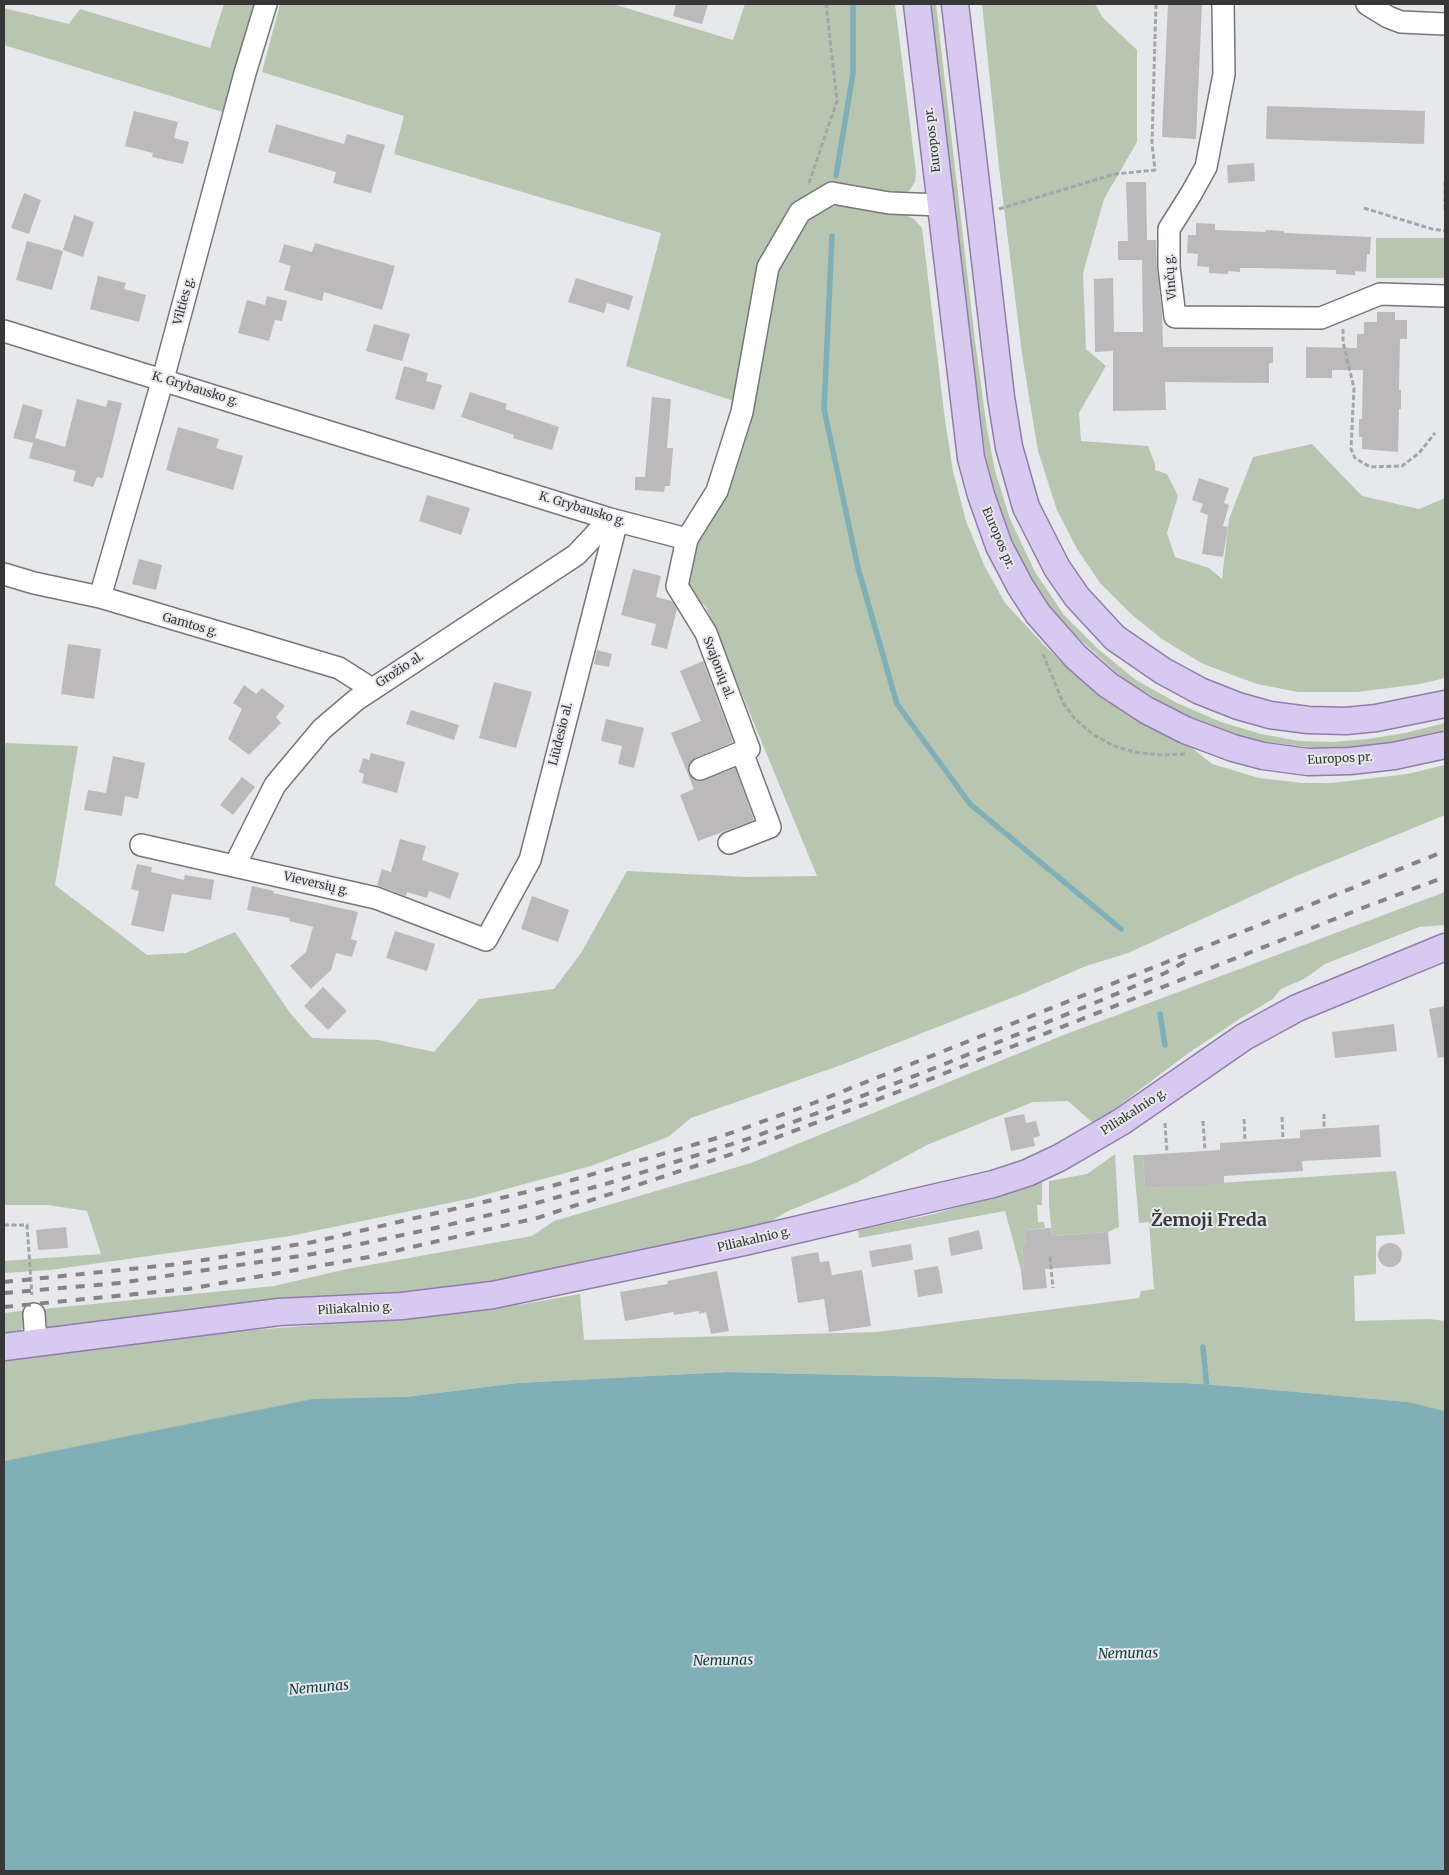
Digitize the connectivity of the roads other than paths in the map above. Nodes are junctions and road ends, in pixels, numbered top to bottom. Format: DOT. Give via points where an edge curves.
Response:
graph roads {
  1 [pos="266,4"];
  2 [pos="917,4"];
  3 [pos="955,4"];
  4 [pos="1223,4"];
  5 [pos="1366,4"];
  6 [pos="1445,24"];
  7 [pos="940,205"];
  8 [pos="1445,296"];
  9 [pos="4,331"];
  10 [pos="163,379"];
  11 [pos="614,520"];
  12 [pos="687,539"];
  13 [pos="4,574"];
  14 [pos="100,597"];
  15 [pos="372,689"];
  16 [pos="1445,704"];
  17 [pos="1445,745"];
  18 [pos="742,752"];
  19 [pos="700,769"];
  20 [pos="729,843"];
  21 [pos="141,844"];
  22 [pos="235,865"];
  23 [pos="486,940"];
  24 [pos="1445,947"];
  25 [pos="34,1314"];
  26 [pos="36,1343"];
  27 [pos="4,1347"];
  1 -- 10 [label="street, Vilties g."];
  2 -- 7 [label="main road, Europos pr."];
  3 -- 16 [label="main road" via="1009,447 1026,507 1057,568 1077,597 1115,638 1163,671 1238,706 1270,715 1346,721"];
  4 -- 8 [label="street, Vinčų g." via="1224,74 1206,167 1169,229 1175,317 1321,318 1380,294"];
  5 -- 6 [label="street" via="1400,22"];
  7 -- 12 [label="street" via="889,202 832,193 800,212 768,267 742,412 717,491"];
  7 -- 17 [label="main road, Europos pr." via="971,458 981,495 999,546 1020,586 1038,614 1076,656 1108,685 1154,714 1185,730 1263,756 1308,762 1350,761"];
  9 -- 10 [label="street, K. Grybausko g."];
  10 -- 11 [label="street, K. Grybausko g."];
  10 -- 14 [label="street, Vilties g."];
  11 -- 12 [label="street, K. Grybausko g."];
  11 -- 15 [label="street, Grožio al." via="576,555"];
  11 -- 23 [label="street, Liūdesio al." via="530,860"];
  12 -- 18 [label="street, Svajonių al." via="677,586 706,633 749,749"];
  13 -- 14 [label="street, Gamtos g."];
  14 -- 15 [label="street, Gamtos g." via="339,668"];
  15 -- 22 [label="street, Grožio al." via="322,729 275,785"];
  18 -- 19 [label="street"];
  18 -- 20 [label="street" via="770,827"];
  21 -- 22 [label="street, Vieversių g."];
  22 -- 23 [label="street, Vieversių g." via="376,898"];
  24 -- 26 [label="main road, Piliakalnio g." via="1296,1008 1244,1037 1121,1122 1059,1158 993,1184 744,1242 493,1295 402,1306 279,1312"];
  25 -- 26 [label="street"];
  26 -- 27 [label="main road, Piliakalnio g."];
}
